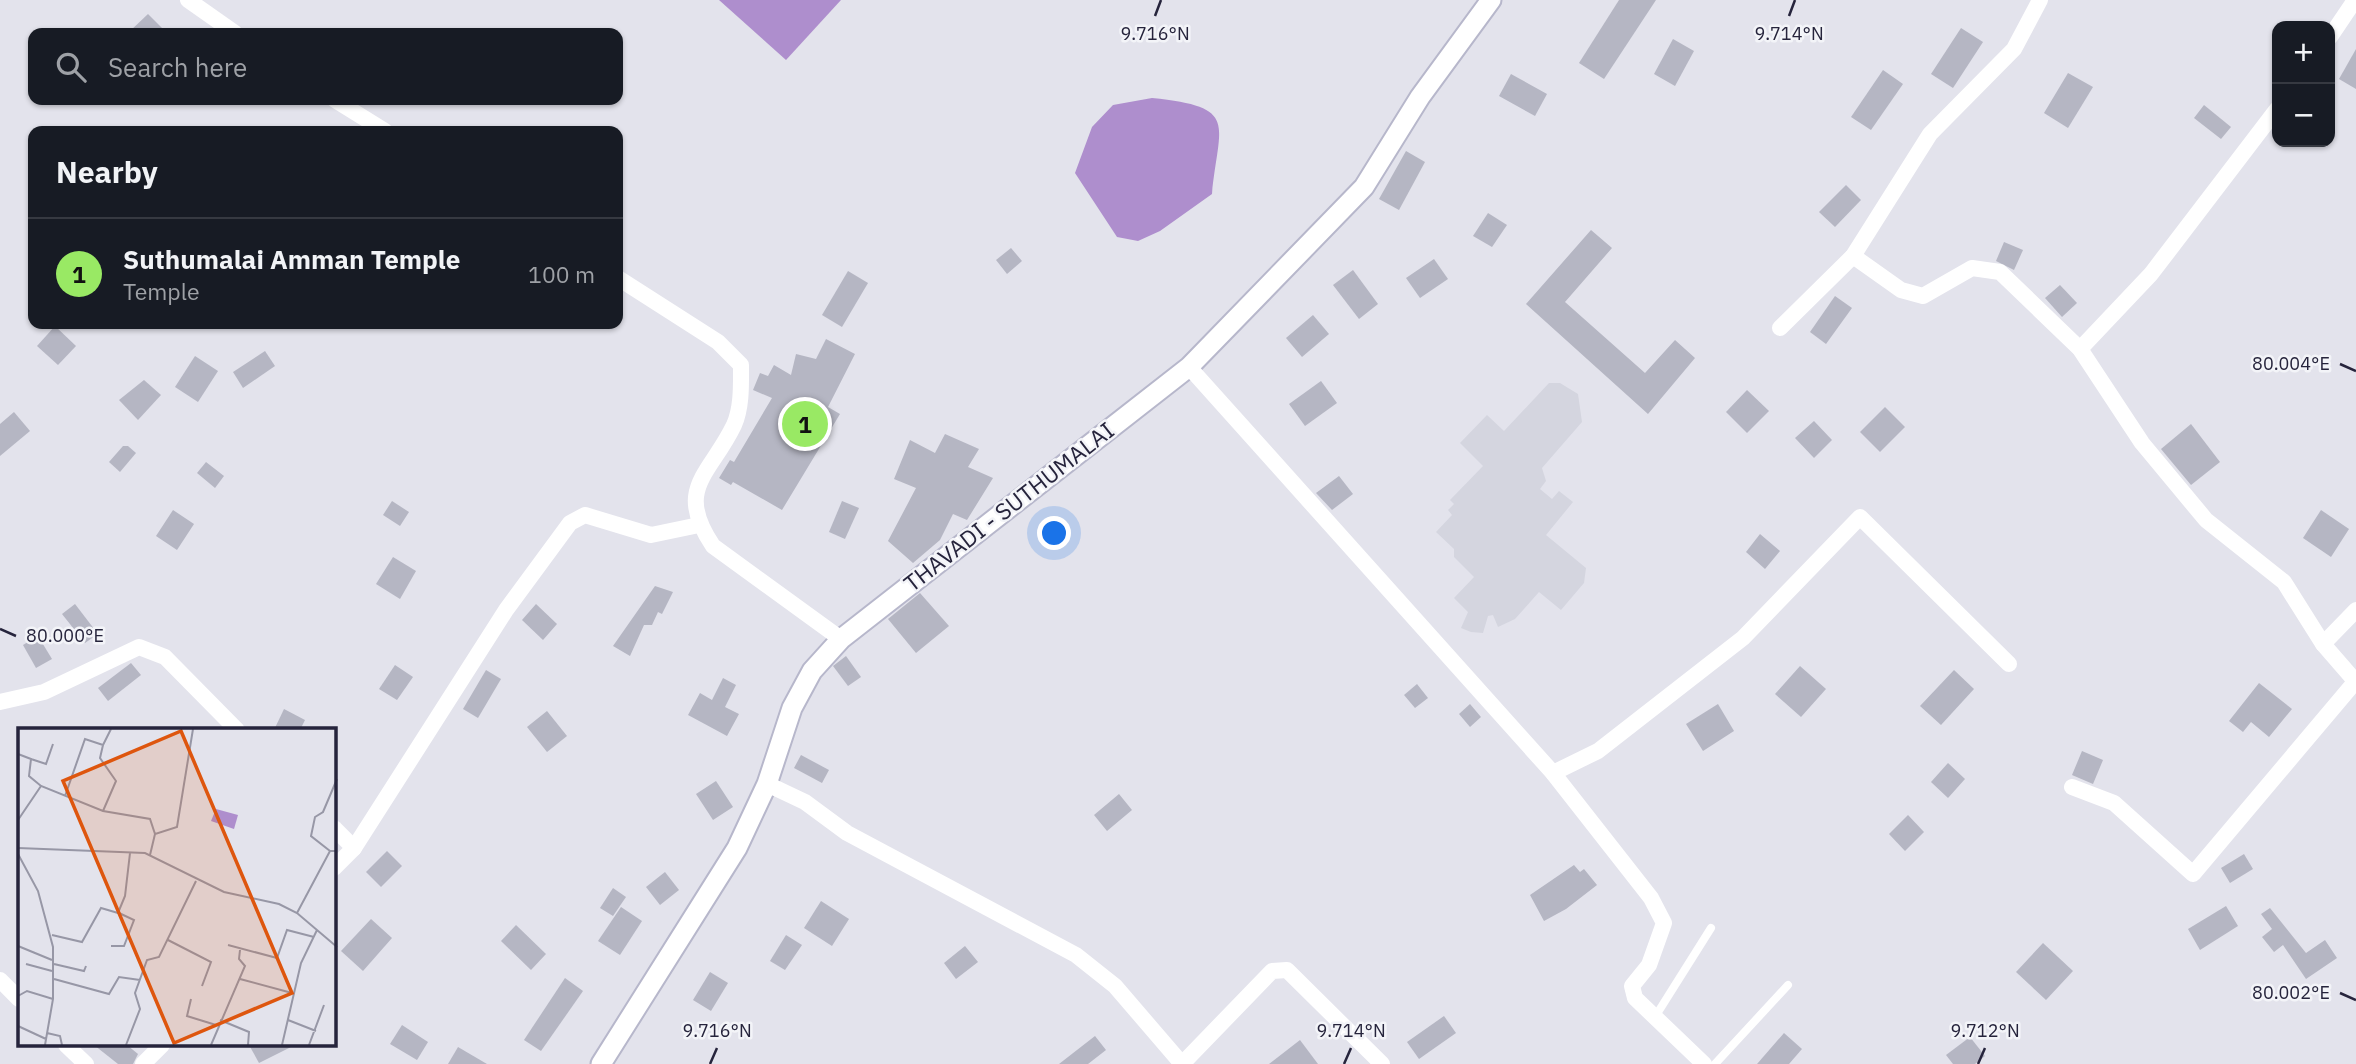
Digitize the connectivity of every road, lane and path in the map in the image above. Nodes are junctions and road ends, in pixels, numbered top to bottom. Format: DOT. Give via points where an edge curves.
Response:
graph roads {
  1 [pos="188,0"];
  2 [pos="1491,0"];
  3 [pos="2040,0"];
  4 [pos="2355,0"];
  5 [pos="228,28"];
  6 [pos="2335,30"];
  7 [pos="343,105"];
  8 [pos="2272,116"];
  9 [pos="377,126"];
  10 [pos="1853,256"];
  11 [pos="623,281"];
  12 [pos="1780,328"];
  13 [pos="2080,349"];
  14 [pos="1189,366"];
  15 [pos="699,525"];
  16 [pos="2356,610"];
  17 [pos="841,639"];
  18 [pos="2323,644"];
  19 [pos="2009,664"];
  20 [pos="2355,682"];
  21 [pos="0,702"];
  22 [pos="235,728"];
  23 [pos="1553,773"];
  24 [pos="767,784"];
  25 [pos="2072,787"];
  26 [pos="336,830"];
  27 [pos="354,848"];
  28 [pos="336,867"];
  29 [pos="1711,928"];
  30 [pos="0,980"];
  31 [pos="1788,985"];
  32 [pos="18,998"];
  33 [pos="1655,1017"];
  34 [pos="67,1046"];
  35 [pos="161,1046"];
  36 [pos="86,1064"];
  37 [pos="143,1064"];
  38 [pos="601,1064"];
  39 [pos="1182,1064"];
  40 [pos="1382,1064"];
  41 [pos="1704,1064"];
  42 [pos="1715,1064"];
  1 -- 5 [label="street"];
  2 -- 14 [label="main road, THAVADI - SUTHUMALAI" via="1420,97 1364,187"];
  3 -- 10 [label="street" via="2014,49 1930,134"];
  4 -- 6 [label="street"];
  7 -- 9 [label="street"];
  8 -- 13 [label="street" via="2151,274"];
  10 -- 12 [label="street"];
  10 -- 13 [label="street" via="1901,290 1923,296 1972,268 2000,272"];
  11 -- 15 [label="street" via="718,342 741,365 735,422 694,493"];
  13 -- 18 [label="street" via="2142,443 2206,520 2284,582"];
  14 -- 17 [label="main road, THAVADI - SUTHUMALAI"];
  14 -- 23 [label="street"];
  15 -- 17 [label="street" via="713,546"];
  15 -- 27 [label="street" via="651,535 585,515 570,523 506,610"];
  16 -- 18 [label="street"];
  17 -- 24 [label="main road, THAVADI - SUTHUMALAI" via="812,671 792,708"];
  18 -- 20 [label="street"];
  19 -- 23 [label="street" via="1860,517 1743,638 1598,751"];
  20 -- 25 [label="street" via="2193,874 2114,803"];
  21 -- 22 [label="street" via="44,692 139,648 165,657"];
  23 -- 33 [label="street" via="1651,898 1664,923 1648,965 1632,986 1635,998"];
  24 -- 38 [label="main road, THAVADI - SUTHUMALAI" via="737,848"];
  24 -- 39 [label="street" via="805,802 847,833 1076,955 1115,986"];
  26 -- 27 [label="street"];
  27 -- 28 [label="street"];
  29 -- 33 [label="lane"];
  30 -- 32 [label="street"];
  31 -- 42 [label="lane"];
  33 -- 41 [label="street"];
  34 -- 36 [label="street"];
  35 -- 37 [label="street"];
  39 -- 40 [label="street" via="1272,971 1287,970"];
}
